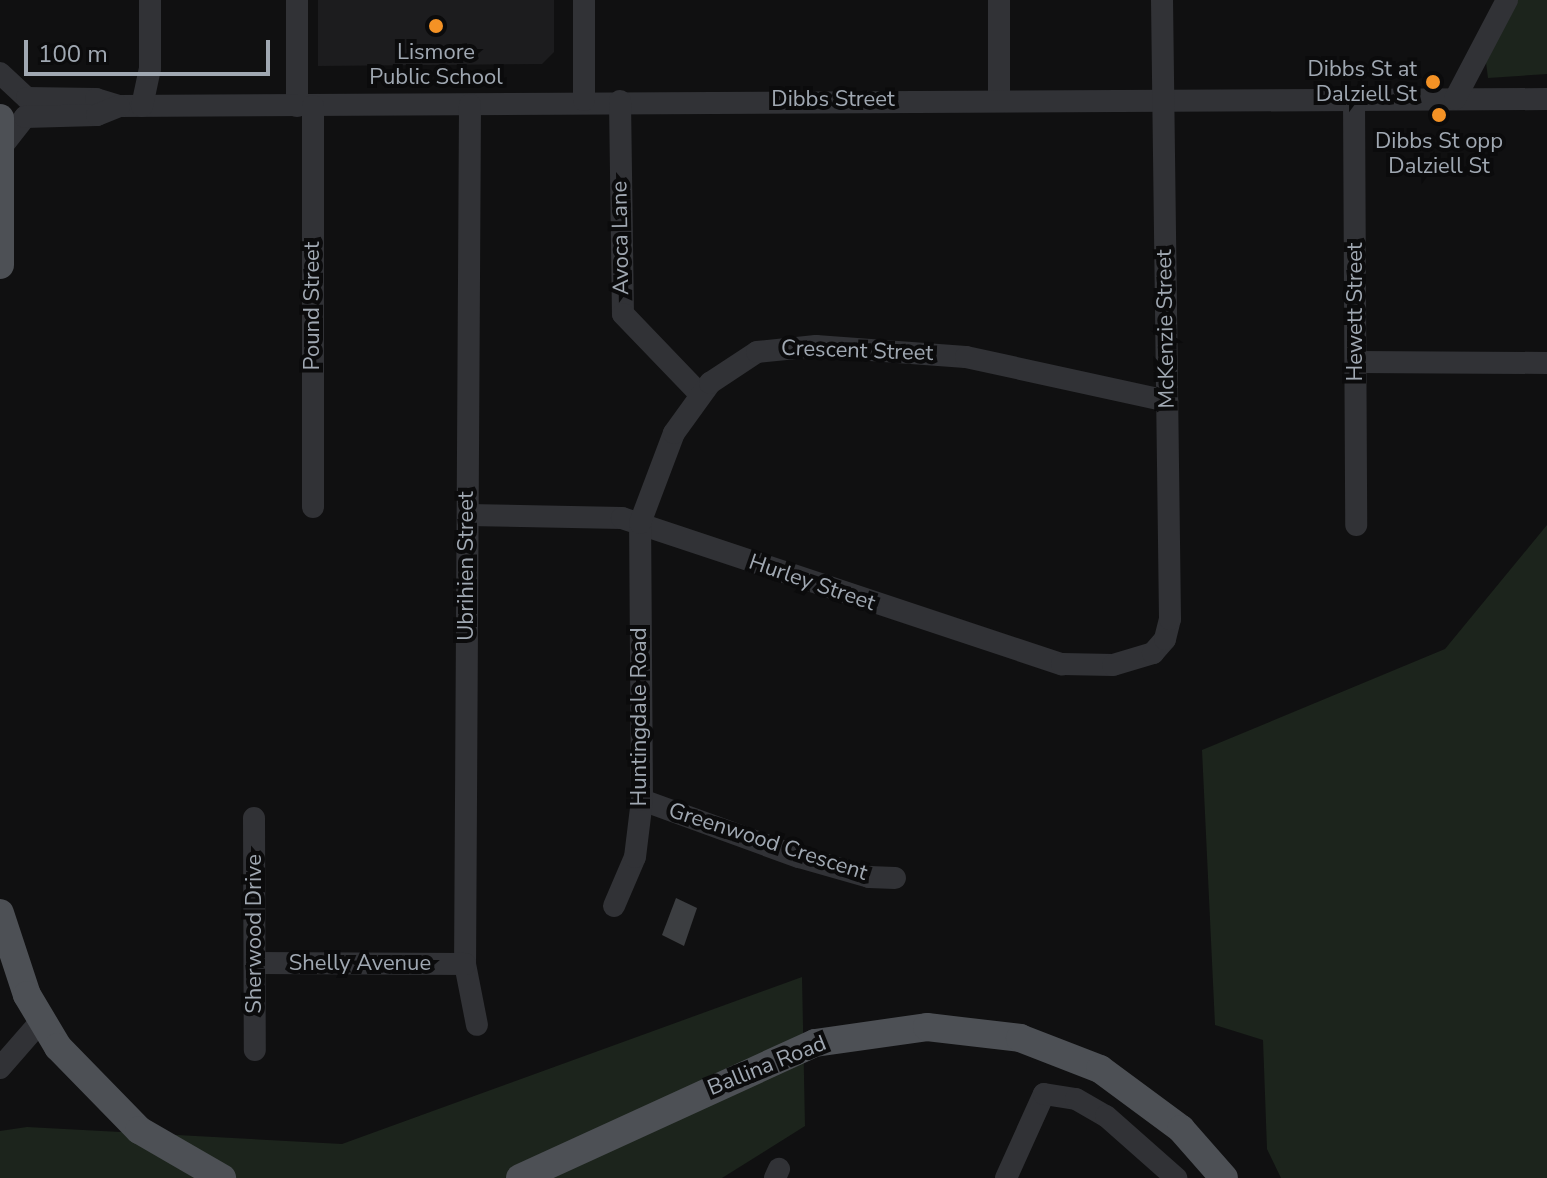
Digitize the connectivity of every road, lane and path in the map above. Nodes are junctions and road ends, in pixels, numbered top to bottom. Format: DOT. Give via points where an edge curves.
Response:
graph roads {
  1 [pos="150,0"];
  2 [pos="297,0"];
  3 [pos="584,0"];
  4 [pos="999,0"];
  5 [pos="1162,0"];
  6 [pos="1507,0"];
  7 [pos="0,73"];
  8 [pos="1162,98"];
  9 [pos="1354,99"];
  10 [pos="1455,99"];
  11 [pos="1547,99"];
  12 [pos="584,100"];
  13 [pos="999,100"];
  14 [pos="620,101"];
  15 [pos="470,105"];
  16 [pos="119,106"];
  17 [pos="142,106"];
  18 [pos="305,106"];
  19 [pos="0,118"];
  20 [pos="0,149"];
  21 [pos="0,265"];
  22 [pos="1357,362"];
  23 [pos="1547,363"];
  24 [pos="699,393"];
  25 [pos="1167,401"];
  26 [pos="313,507"];
  27 [pos="468,515"];
  28 [pos="640,523"];
  29 [pos="1356,525"];
  30 [pos="1153,653"];
  31 [pos="642,800"];
  32 [pos="254,818"];
  33 [pos="895,878"];
  34 [pos="614,906"];
  35 [pos="0,913"];
  36 [pos="255,963"];
  37 [pos="465,964"];
  38 [pos="41,1021"];
  39 [pos="477,1025"];
  40 [pos="255,1050"];
  41 [pos="0,1068"];
  42 [pos="222,1178"];
  43 [pos="520,1178"];
  44 [pos="1006,1178"];
  45 [pos="1176,1178"];
  46 [pos="1224,1178"];
  1 -- 17 [label="street" via="150,68"];
  2 -- 18 [label="street, Pound Street"];
  3 -- 12 [label="street"];
  4 -- 13 [label="street"];
  5 -- 8 [label="street, McKenzie Street"];
  6 -- 10 [label="street"];
  7 -- 16 [label="street, Dibbs Street" via="27,98 96,99"];
  8 -- 9 [label="street, Dibbs Street"];
  8 -- 13 [label="street, Dibbs Street"];
  8 -- 25 [label="street, McKenzie Street"];
  9 -- 10 [label="street, Dibbs Street"];
  9 -- 22 [label="street, Hewett Street"];
  10 -- 11 [label="street, Dibbs Street"];
  12 -- 14 [label="street, Dibbs Street"];
  12 -- 15 [label="street, Dibbs Street"];
  13 -- 14 [label="street, Dibbs Street"];
  14 -- 24 [label="street, Avoca Lane" via="623,314"];
  15 -- 18 [label="street, Dibbs Street"];
  15 -- 27 [label="street, Ubrihien Street"];
  16 -- 17 [label="street, Dibbs Street"];
  16 -- 20 [label="street, Dibbs Street" via="97,115 25,117"];
  17 -- 18 [label="street, Dibbs Street"];
  18 -- 26 [label="street, Pound Street"];
  19 -- 20 [label="main road"];
  20 -- 21 [label="main road"];
  22 -- 23 [label="street"];
  22 -- 29 [label="street, Hewett Street"];
  24 -- 25 [label="street, Crescent Street" via="746,357 795,346 966,357"];
  24 -- 28 [label="street, Crescent Street" via="658,468"];
  25 -- 30 [label="street, McKenzie Street" via="1170,619 1165,639"];
  27 -- 28 [label="street, Hurley Street" via="593,515"];
  27 -- 37 [label="street, Ubrihien Street"];
  28 -- 30 [label="street, Hurley Street" via="1062,664 1113,665"];
  28 -- 31 [label="street, Huntingdale Road"];
  31 -- 33 [label="street, Greenwood Crescent" via="799,857 869,877"];
  31 -- 34 [label="street, Huntingdale Road" via="635,857"];
  32 -- 36 [label="street, Sherwood Drive"];
  35 -- 38 [label="main road" via="17,970"];
  36 -- 37 [label="street, Shelly Avenue"];
  36 -- 40 [label="street, Sherwood Drive"];
  37 -- 39 [label="street, Ubrihien Street"];
  38 -- 41 [label="street"];
  38 -- 42 [label="main road" via="78,1071 139,1130"];
  43 -- 46 [label="main road, Ballina Road" via="803,1048 874,1030 927,1027 1020,1038 1100,1069 1181,1129"];
  44 -- 45 [label="street" via="1044,1094 1076,1099 1106,1116"];
}
